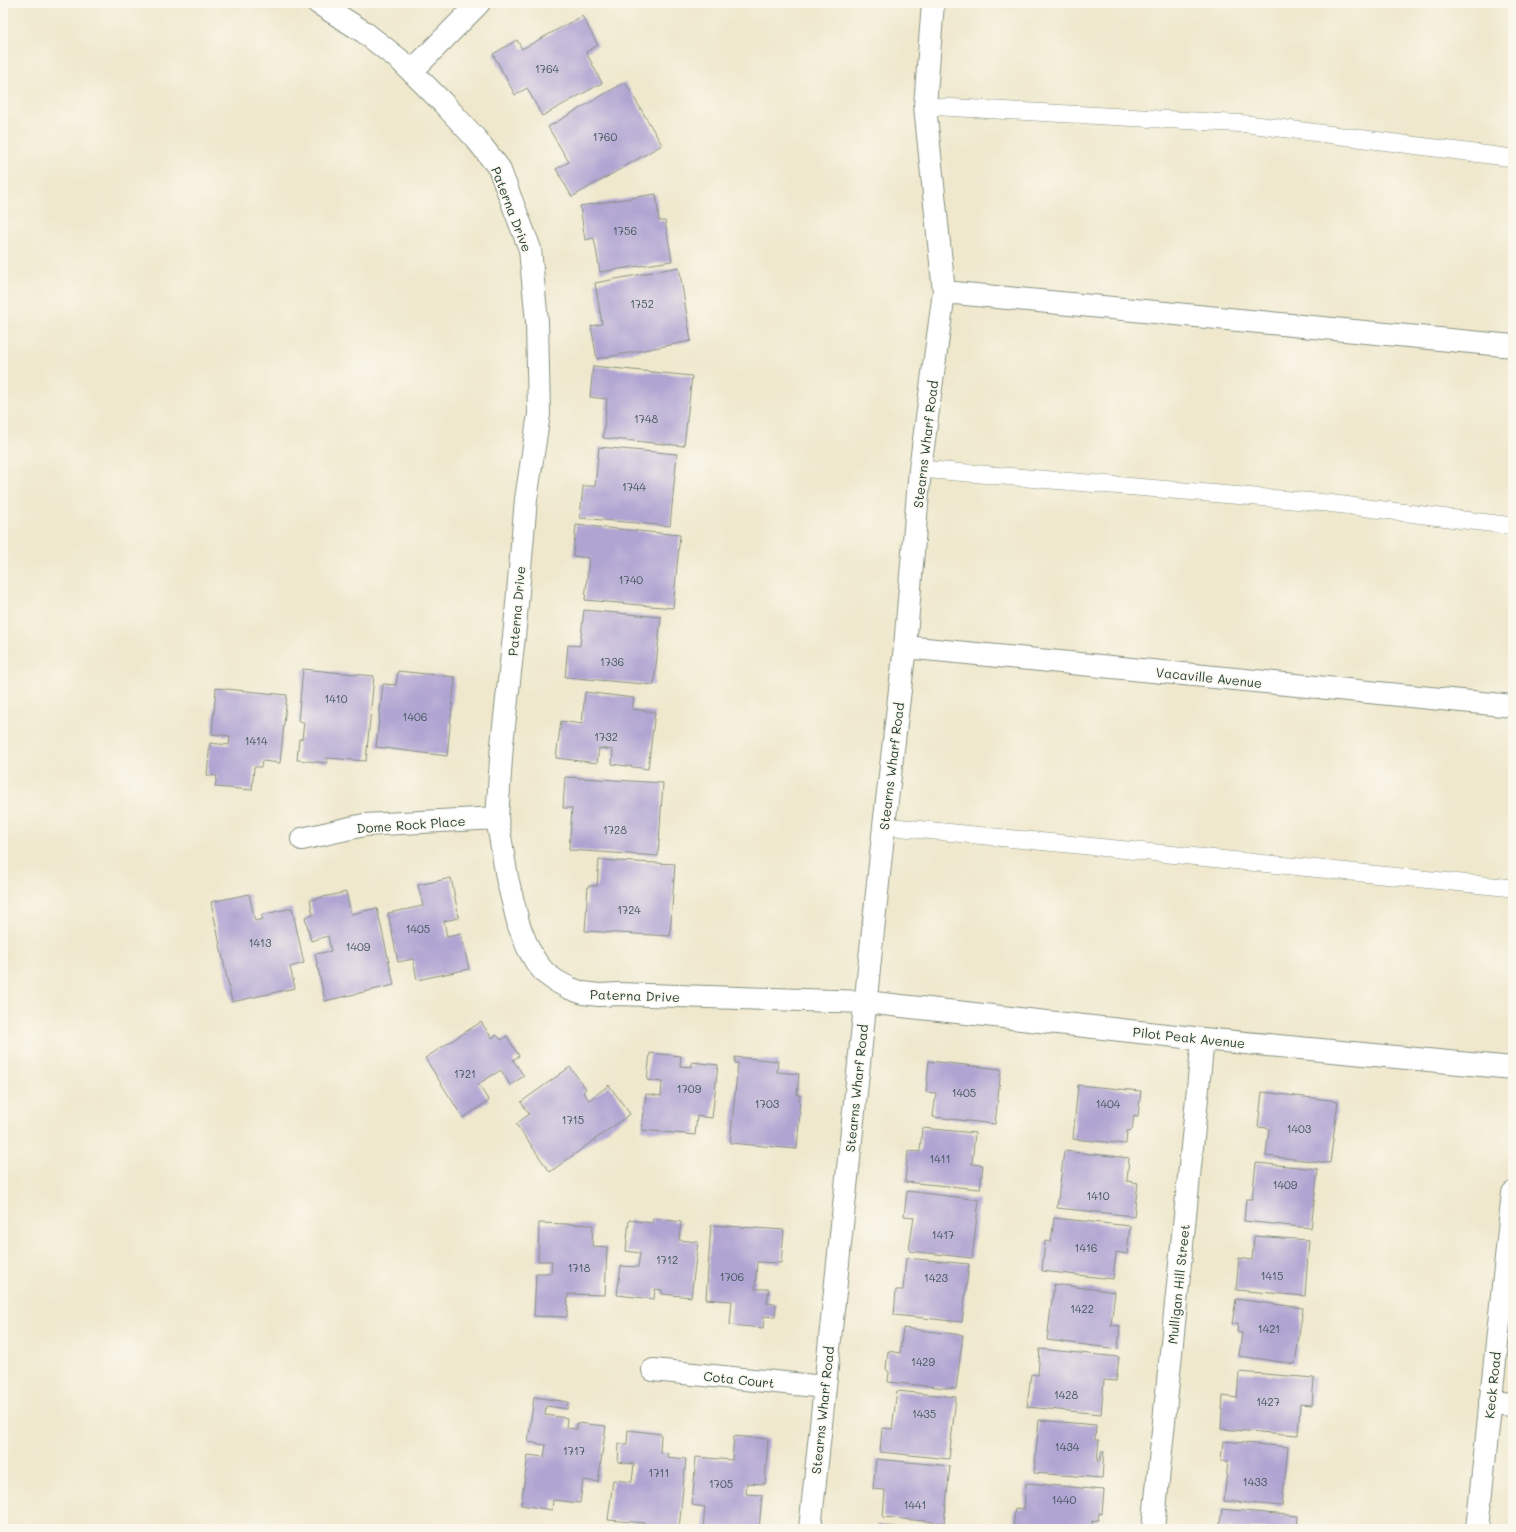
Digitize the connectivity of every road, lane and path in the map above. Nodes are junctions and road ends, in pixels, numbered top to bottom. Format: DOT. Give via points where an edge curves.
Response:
graph roads {
  1 [pos="318,3"];
  2 [pos="479,3"];
  3 [pos="933,3"];
  4 [pos="412,71"];
  5 [pos="925,106"];
  6 [pos="1513,158"];
  7 [pos="944,292"];
  8 [pos="1513,346"];
  9 [pos="920,468"];
  10 [pos="1513,526"];
  11 [pos="905,647"];
  12 [pos="1513,706"];
  13 [pos="497,818"];
  14 [pos="884,826"];
  15 [pos="302,839"];
  16 [pos="1513,888"];
  17 [pos="865,1002"];
  18 [pos="1203,1039"];
  19 [pos="1513,1068"];
  20 [pos="1513,1193"];
  21 [pos="653,1370"];
  22 [pos="824,1387"];
  23 [pos="1490,1402"];
  24 [pos="1513,1404"];
  25 [pos="810,1529"];
  26 [pos="1153,1529"];
  27 [pos="1477,1529"];
  1 -- 4 [label="street, Paterna Drive" via="385,47"];
  2 -- 4 [label="street"];
  3 -- 5 [label="street, Stearns Wharf Road"];
  4 -- 13 [label="street, Paterna Drive" via="499,168 530,249 537,322 539,414 526,499"];
  5 -- 6 [label="lane" via="1248,124"];
  5 -- 7 [label="street, Stearns Wharf Road"];
  7 -- 8 [label="street"];
  7 -- 9 [label="street, Stearns Wharf Road"];
  9 -- 10 [label="lane" via="1327,503"];
  9 -- 11 [label="street, Stearns Wharf Road"];
  11 -- 12 [label="street, Vacaville Avenue"];
  11 -- 14 [label="street, Stearns Wharf Road"];
  13 -- 15 [label="street, Dome Rock Place" via="364,825"];
  13 -- 17 [label="street, Paterna Drive" via="507,878 519,926 528,948 545,973 569,988 600,995"];
  14 -- 16 [label="lane"];
  14 -- 17 [label="street, Stearns Wharf Road"];
  17 -- 18 [label="street, Pilot Peak Avenue"];
  17 -- 22 [label="street, Stearns Wharf Road"];
  18 -- 19 [label="street, Pilot Peak Avenue"];
  18 -- 26 [label="street, Mulligan Hill Street"];
  20 -- 23 [label="street, Keck Road"];
  21 -- 22 [label="street, Cota Court"];
  22 -- 25 [label="street, Stearns Wharf Road"];
  23 -- 24 [label="street"];
  23 -- 27 [label="street, Keck Road"];
}
